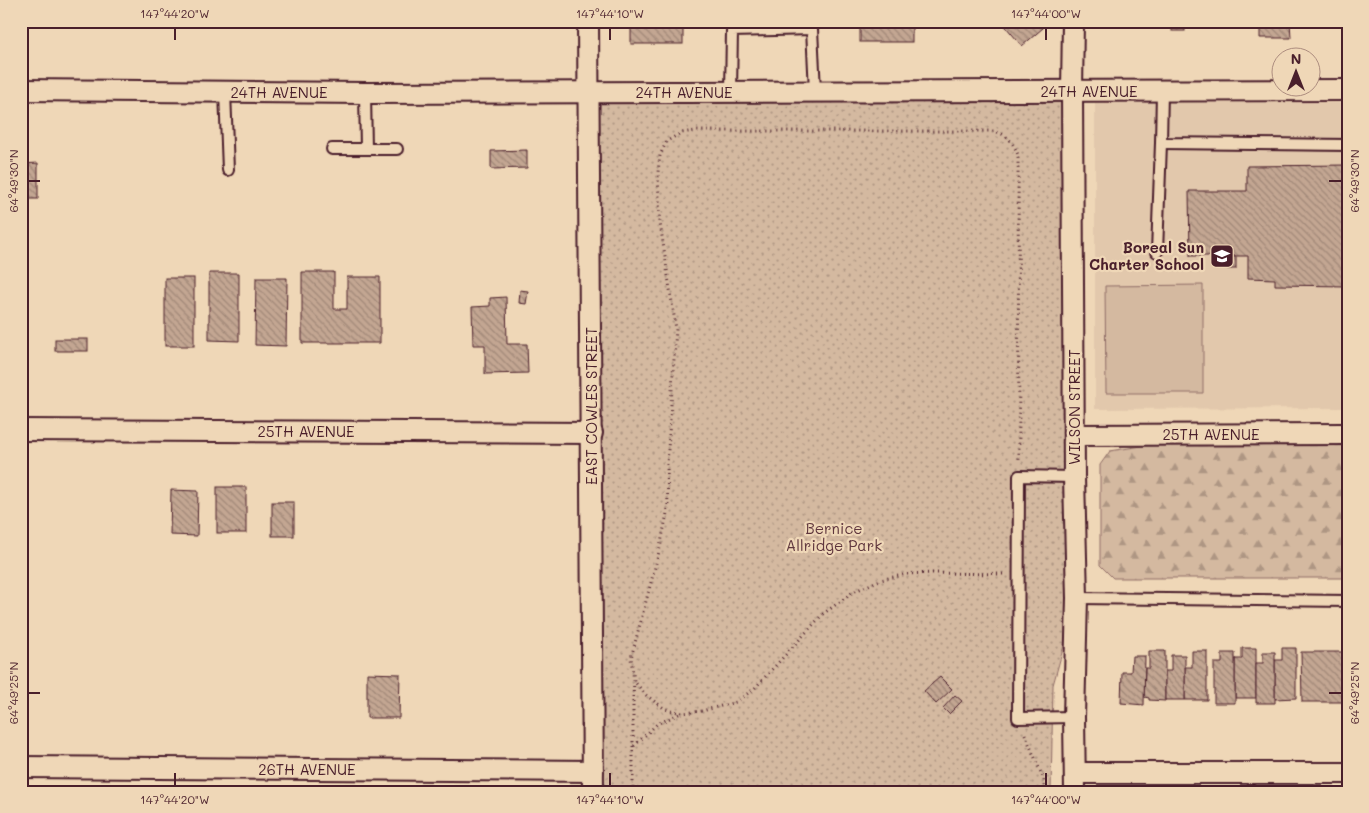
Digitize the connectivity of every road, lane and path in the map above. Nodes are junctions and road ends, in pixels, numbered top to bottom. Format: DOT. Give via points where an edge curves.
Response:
graph roads {
  1 [pos="588,21"];
  2 [pos="1073,21"];
  3 [pos="21,90"];
  4 [pos="1162,90"];
  5 [pos="1348,90"];
  6 [pos="815,91"];
  7 [pos="1072,91"];
  8 [pos="226,92"];
  9 [pos="589,92"];
  10 [pos="731,92"];
  11 [pos="365,93"];
  12 [pos="1161,143"];
  13 [pos="1348,145"];
  14 [pos="332,149"];
  15 [pos="366,149"];
  16 [pos="396,149"];
  17 [pos="228,170"];
  18 [pos="1157,252"];
  19 [pos="21,430"];
  20 [pos="592,433"];
  21 [pos="1348,434"];
  22 [pos="1074,435"];
  23 [pos="1019,476"];
  24 [pos="1074,477"];
  25 [pos="1019,575"];
  26 [pos="1078,598"];
  27 [pos="1348,602"];
  28 [pos="634,681"];
  29 [pos="682,713"];
  30 [pos="1074,717"];
  31 [pos="1018,718"];
  32 [pos="634,747"];
  33 [pos="21,767"];
  34 [pos="593,771"];
  35 [pos="1348,773"];
  36 [pos="1075,782"];
  37 [pos="593,792"];
  38 [pos="633,792"];
  39 [pos="1044,792"];
  1 -- 9 [label="street, EAST COWLES STREET"];
  2 -- 7 [label="street, WILSON STREET"];
  3 -- 8 [label="street, 24TH AVENUE"];
  4 -- 5 [label="street, 24TH AVENUE"];
  4 -- 7 [label="street, 24TH AVENUE"];
  4 -- 12 [label="lane"];
  6 -- 7 [label="street, 24TH AVENUE"];
  6 -- 10 [label="street, 24TH AVENUE"];
  6 -- 10 [label="lane" via="812,29 732,31"];
  7 -- 22 [label="street, WILSON STREET"];
  8 -- 11 [label="street, 24TH AVENUE"];
  8 -- 17 [label="lane"];
  9 -- 10 [label="street, 24TH AVENUE"];
  9 -- 11 [label="street, 24TH AVENUE"];
  9 -- 20 [label="street, EAST COWLES STREET"];
  11 -- 15 [label="lane"];
  12 -- 13 [label="lane"];
  12 -- 18 [label="lane"];
  14 -- 15 [label="lane"];
  15 -- 16 [label="lane"];
  19 -- 20 [label="street, 25TH AVENUE"];
  20 -- 34 [label="street, EAST COWLES STREET"];
  21 -- 22 [label="street, 25TH AVENUE"];
  22 -- 24 [label="street, WILSON STREET"];
  23 -- 24 [label="lane"];
  23 -- 25 [label="lane"];
  23 -- 28 [label="path" via="1018,155 1005,134 994,131 681,133 667,141 660,155 658,172 660,223 676,329 667,464 668,508 631,658"];
  24 -- 26 [label="street, WILSON STREET"];
  25 -- 29 [label="path" via="932,573 880,580 853,592 823,614 754,689 736,702"];
  25 -- 31 [label="lane"];
  26 -- 27 [label="lane"];
  26 -- 30 [label="street, WILSON STREET"];
  28 -- 29 [label="path" via="665,709"];
  28 -- 32 [label="path"];
  29 -- 32 [label="path" via="657,724"];
  30 -- 31 [label="lane"];
  30 -- 36 [label="street, WILSON STREET"];
  31 -- 39 [label="path" via="1044,780"];
  32 -- 38 [label="path"];
  33 -- 34 [label="street, 26TH AVENUE"];
  34 -- 37 [label="street, EAST COWLES STREET"];
  35 -- 36 [label="street"];
}
